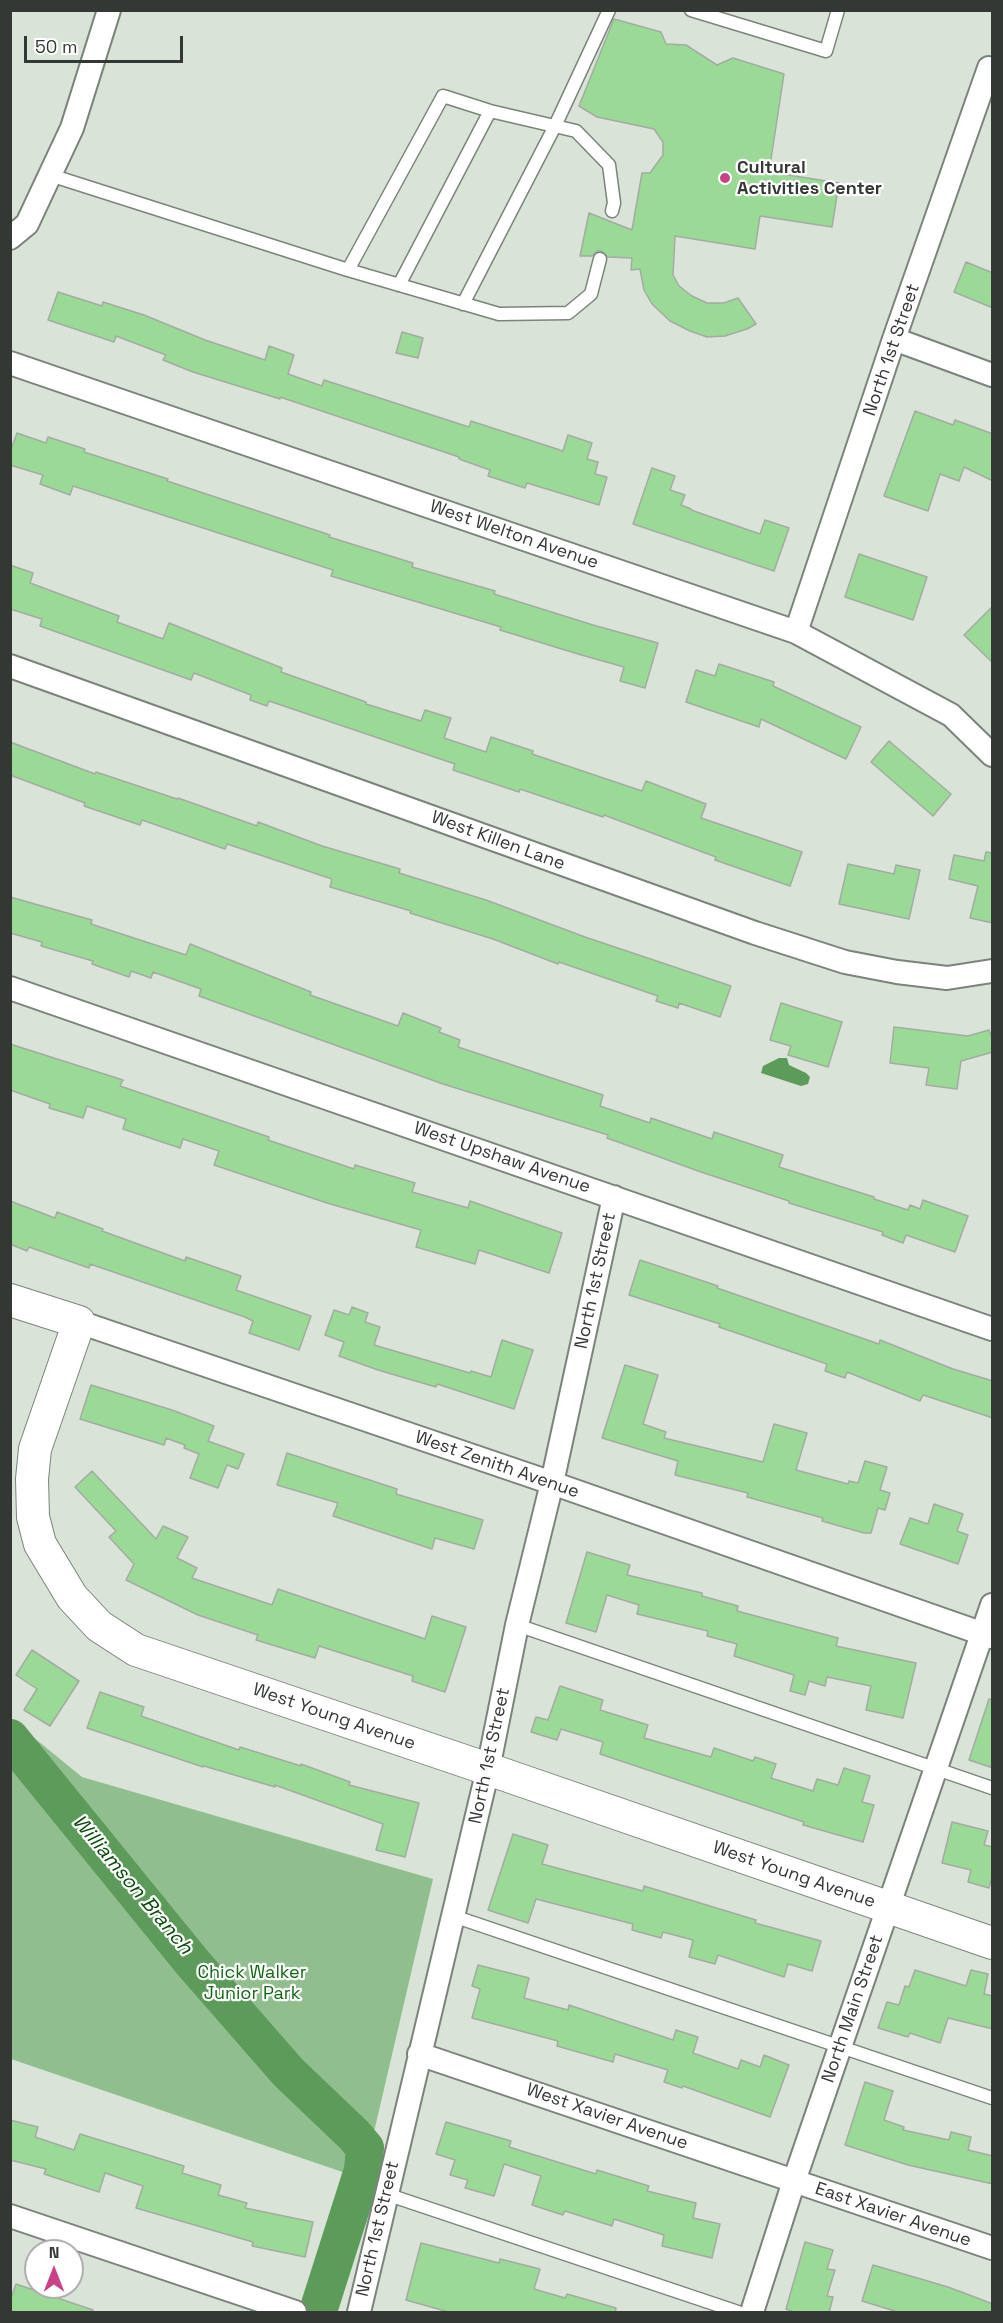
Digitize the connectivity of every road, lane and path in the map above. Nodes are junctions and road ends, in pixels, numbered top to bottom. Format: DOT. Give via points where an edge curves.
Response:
graph roads {
  1 [pos="109,10"];
  2 [pos="609,10"];
  3 [pos="691,10"];
  4 [pos="838,10"];
  5 [pos="991,69"];
  6 [pos="490,111"];
  7 [pos="555,126"];
  8 [pos="50,175"];
  9 [pos="612,211"];
  10 [pos="10,238"];
  11 [pos="600,259"];
  12 [pos="348,270"];
  13 [pos="399,285"];
  14 [pos="463,304"];
  15 [pos="894,339"];
  16 [pos="10,363"];
  17 [pos="993,375"];
  18 [pos="796,632"];
  19 [pos="10,666"];
  20 [pos="993,755"];
  21 [pos="993,971"];
  22 [pos="10,988"];
  23 [pos="614,1197"];
  24 [pos="10,1299"];
  25 [pos="79,1322"];
  26 [pos="993,1329"];
  27 [pos="552,1483"];
  28 [pos="993,1605"];
  29 [pos="517,1625"];
  30 [pos="988,1635"];
  31 [pos="489,1769"];
  32 [pos="936,1769"];
  33 [pos="993,1788"];
  34 [pos="887,1908"];
  35 [pos="453,1916"];
  36 [pos="993,1943"];
  37 [pos="840,2048"];
  38 [pos="419,2054"];
  39 [pos="993,2098"];
  40 [pos="794,2181"];
  41 [pos="387,2194"];
  42 [pos="10,2216"];
  43 [pos="993,2248"];
  44 [pos="295,2313"];
  45 [pos="359,2313"];
  46 [pos="738,2313"];
  47 [pos="752,2313"];
  1 -- 8 [label="street" via="72,128"];
  2 -- 7 [label="lane"];
  3 -- 4 [label="lane" via="826,51"];
  5 -- 15 [label="street, North 1st Street"];
  6 -- 7 [label="lane"];
  6 -- 12 [label="lane" via="443,96"];
  6 -- 13 [label="lane"];
  7 -- 9 [label="lane" via="576,131 609,165"];
  7 -- 14 [label="lane"];
  8 -- 10 [label="street" via="27,224"];
  8 -- 12 [label="lane"];
  11 -- 14 [label="lane" via="591,294 568,313 499,314"];
  12 -- 13 [label="lane"];
  13 -- 14 [label="lane"];
  15 -- 17 [label="street"];
  15 -- 18 [label="street, North 1st Street"];
  16 -- 18 [label="street, West Welton Avenue"];
  18 -- 20 [label="street, West Welton Avenue" via="951,715"];
  19 -- 21 [label="street, West Killen Lane" via="754,933 845,962 947,978"];
  22 -- 23 [label="street, West Upshaw Avenue"];
  23 -- 26 [label="street, West Upshaw Avenue"];
  23 -- 27 [label="street, North 1st Street"];
  24 -- 25 [label="street, West Zenith Avenue"];
  25 -- 27 [label="street, West Zenith Avenue"];
  25 -- 31 [label="street, West Young Avenue" via="35,1449 32,1479 33,1517 40,1544 72,1597 99,1626 136,1650"];
  27 -- 29 [label="street, North 1st Street"];
  27 -- 30 [label="street, West Zenith Avenue"];
  28 -- 30 [label="street, North Main Street"];
  29 -- 31 [label="street, North 1st Street"];
  29 -- 32 [label="lane"];
  30 -- 32 [label="street, North Main Street"];
  31 -- 34 [label="street, West Young Avenue"];
  31 -- 35 [label="street, North 1st Street"];
  32 -- 33 [label="lane"];
  32 -- 34 [label="street, North Main Street"];
  34 -- 36 [label="street, West Young Avenue"];
  34 -- 37 [label="street, North Main Street"];
  35 -- 37 [label="lane"];
  35 -- 38 [label="street, North 1st Street"];
  37 -- 39 [label="lane"];
  37 -- 40 [label="street, North Main Street"];
  38 -- 40 [label="street, West Xavier Avenue"];
  38 -- 41 [label="street, North 1st Street"];
  40 -- 43 [label="street, East Xavier Avenue"];
  40 -- 47 [label="street, North Main Street"];
  41 -- 45 [label="street, North 1st Street"];
  41 -- 46 [label="lane"];
  42 -- 44 [label="street"];
}
